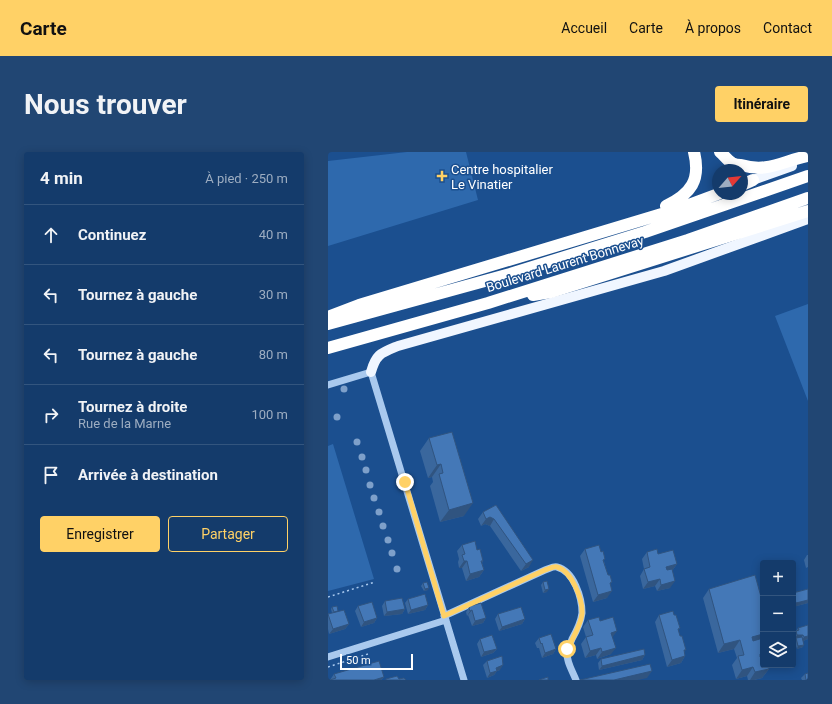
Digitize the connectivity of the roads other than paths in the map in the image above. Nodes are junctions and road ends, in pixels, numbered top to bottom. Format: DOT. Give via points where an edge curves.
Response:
graph roads {
  1 [pos="694,152"];
  2 [pos="720,152"];
  3 [pos="808,157"];
  4 [pos="808,176"];
  5 [pos="748,182"];
  6 [pos="712,196"];
  7 [pos="808,198"];
  8 [pos="808,211"];
  9 [pos="808,219"];
  10 [pos="628,223"];
  11 [pos="488,303"];
  12 [pos="328,317"];
  13 [pos="328,324"];
  14 [pos="328,348"];
  15 [pos="370,372"];
  16 [pos="328,385"];
  17 [pos="445,618"];
  18 [pos="328,658"];
  19 [pos="464,680"];
  20 [pos="576,680"];
  1 -- 10 [label="highway" via="696,174 689,191 679,200"];
  2 -- 3 [label="highway" via="732,163 760,169"];
  3 -- 5 [label="main road" via="794,165"];
  4 -- 13 [label="highway, Boulevard Laurent Bonnevay" via="645,232 510,274"];
  6 -- 10 [label="highway"];
  7 -- 11 [label="highway, Boulevard Laurent Bonnevay" via="688,240"];
  8 -- 11 [label="highway" via="551,292"];
  9 -- 15 [label="main road" via="664,271 398,346 381,353 374,361"];
  10 -- 12 [label="highway" via="359,305"];
  11 -- 14 [label="highway, Boulevard Laurent Bonnevay"];
  15 -- 16 [label="street"];
  15 -- 17 [label="street"];
  17 -- 18 [label="street"];
  17 -- 19 [label="street"];
  17 -- 20 [label="street" via="545,570 555,567 563,570 576,588 582,614 567,649 567,658"];
}
